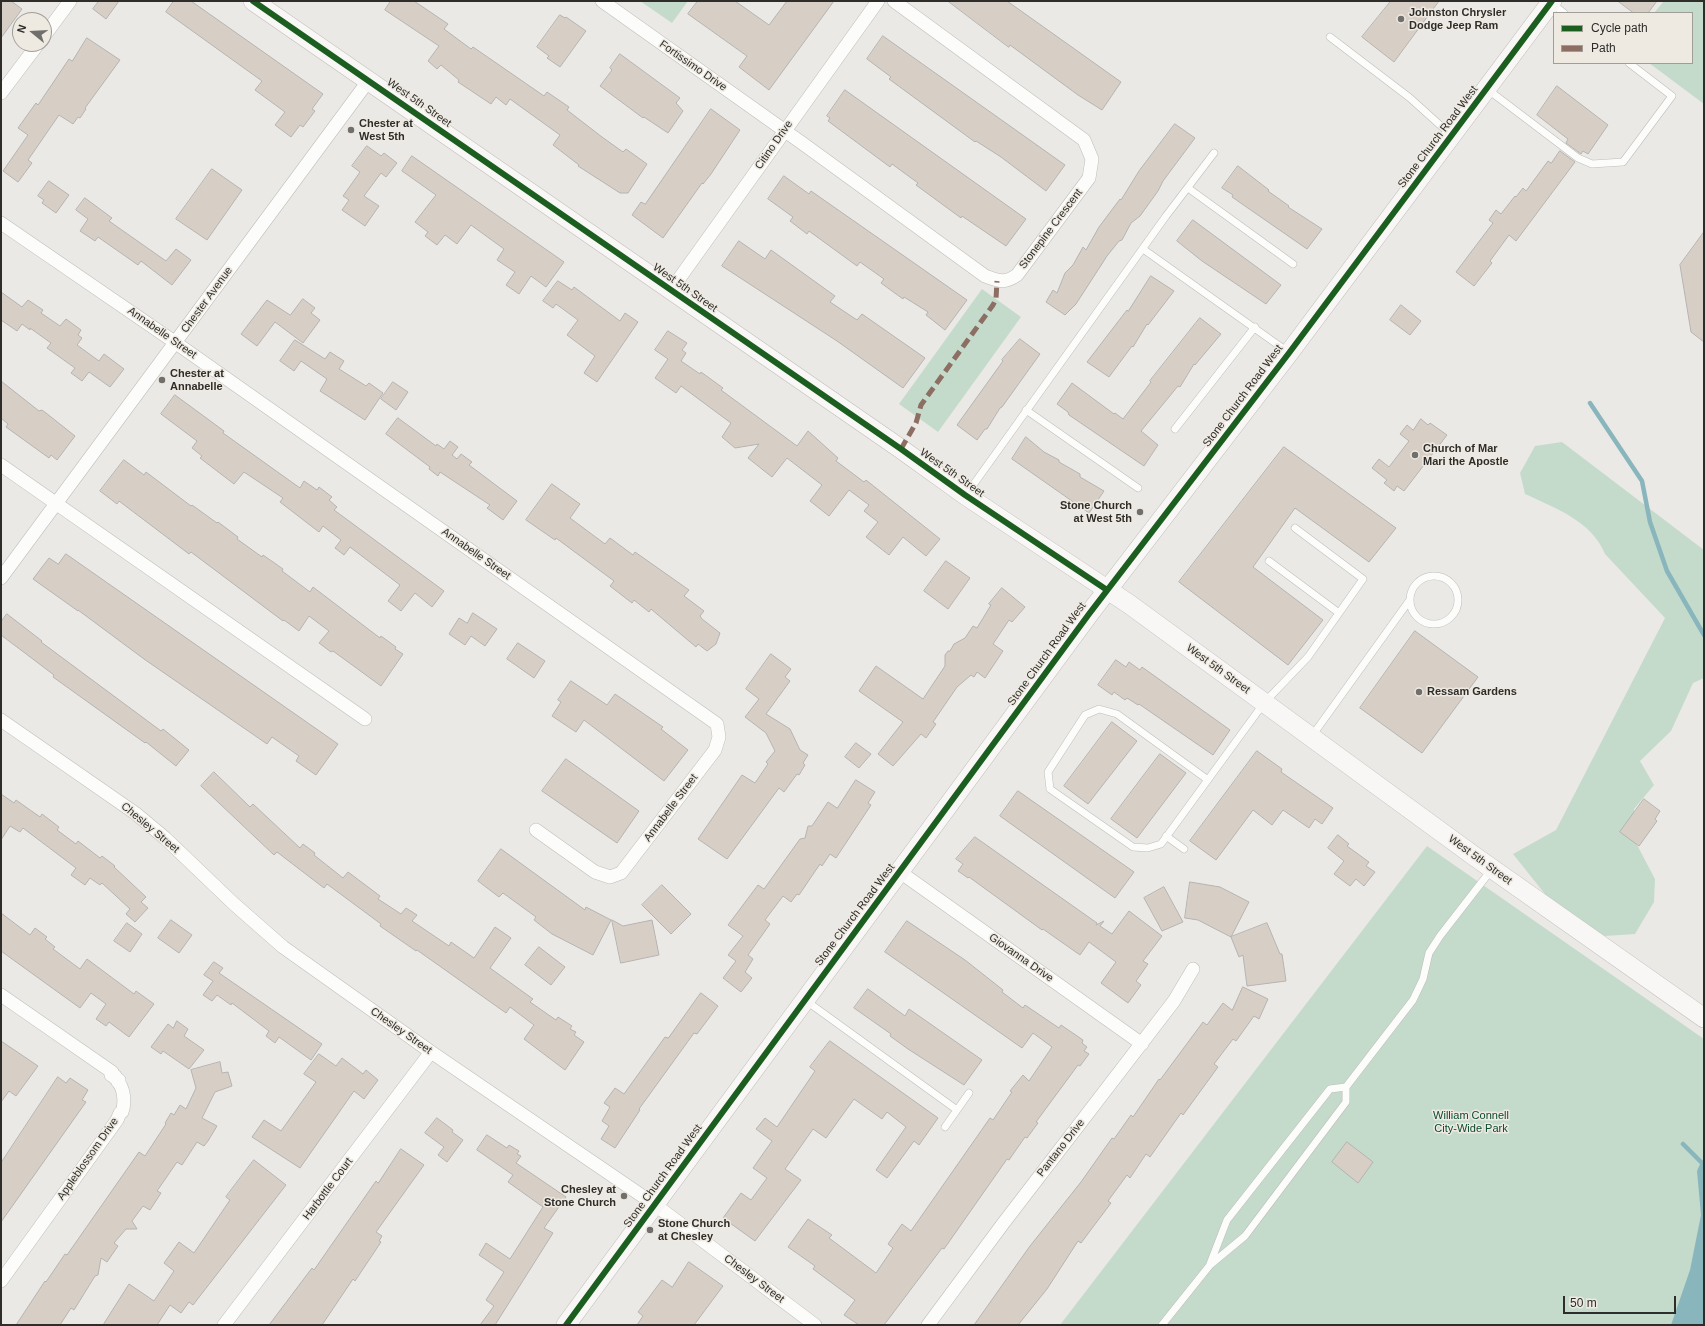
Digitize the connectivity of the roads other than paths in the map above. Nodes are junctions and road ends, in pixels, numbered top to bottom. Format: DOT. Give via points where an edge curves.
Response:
graph roads {
  1 [pos="70,1"];
  2 [pos="253,1"];
  3 [pos="602,1"];
  4 [pos="878,1"];
  5 [pos="894,1"];
  6 [pos="1555,6"];
  7 [pos="52,25"];
  8 [pos="1330,37"];
  9 [pos="32,52"];
  10 [pos="1630,64"];
  11 [pos="369,80"];
  12 [pos="1487,89"];
  13 [pos="1,93"];
  14 [pos="784,131"];
  15 [pos="1452,135"];
  16 [pos="1214,154"];
  17 [pos="1188,188"];
  18 [pos="1,223"];
  19 [pos="1143,249"];
  20 [pos="1293,264"];
  21 [pos="671,290"];
  22 [pos="1255,327"];
  23 [pos="176,343"];
  24 [pos="1289,353"];
  25 [pos="1026,410"];
  26 [pos="1175,429"];
  27 [pos="1,465"];
  28 [pos="1138,488"];
  29 [pos="965,495"];
  30 [pos="57,503"];
  31 [pos="1295,528"];
  32 [pos="1269,561"];
  33 [pos="1,578"];
  34 [pos="1107,590"];
  35 [pos="1410,602"];
  36 [pos="1339,613"];
  37 [pos="1264,703"];
  38 [pos="1,720"];
  39 [pos="365,720"];
  40 [pos="1311,736"];
  41 [pos="1208,780"];
  42 [pos="536,830"];
  43 [pos="1166,836"];
  44 [pos="1184,849"];
  45 [pos="1492,869"];
  46 [pos="900,872"];
  47 [pos="1193,969"];
  48 [pos="1,995"];
  49 [pos="805,1000"];
  50 [pos="1704,1018"];
  51 [pos="1142,1044"];
  52 [pos="431,1052"];
  53 [pos="1346,1087"];
  54 [pos="969,1093"];
  55 [pos="957,1110"];
  56 [pos="945,1127"];
  57 [pos="654,1204"];
  58 [pos="1210,1265"];
  59 [pos="1,1281"];
  60 [pos="224,1325"];
  61 [pos="566,1325"];
  62 [pos="815,1325"];
  63 [pos="928,1325"];
  64 [pos="1162,1325"];
  1 -- 7 [label="street"];
  2 -- 11 [label="street, West 5th Street"];
  3 -- 14 [label="street, Fortissimo Drive"];
  4 -- 14 [label="street, Citino Drive"];
  5 -- 14 [label="street, Stonepine Crescent" via="1084,140 1092,159 1089,178 1017,275 1008,281 997,281 985,276"];
  6 -- 12 [label="street, Stone Church Road West"];
  8 -- 15 [label="lane" via="1396,86"];
  9 -- 13 [label="street"];
  10 -- 12 [label="lane" via="1672,96 1623,162 1592,164 1578,158"];
  11 -- 21 [label="street, West 5th Street"];
  11 -- 23 [label="street, Chester Avenue"];
  12 -- 15 [label="street, Stone Church Road West"];
  14 -- 21 [label="street, Citino Drive"];
  15 -- 24 [label="street, Stone Church Road West"];
  16 -- 17 [label="lane"];
  17 -- 19 [label="lane"];
  17 -- 20 [label="lane"];
  18 -- 23 [label="street, Annabelle Street"];
  19 -- 22 [label="lane"];
  19 -- 25 [label="lane"];
  21 -- 29 [label="street, West 5th Street"];
  22 -- 24 [label="lane"];
  22 -- 26 [label="lane"];
  23 -- 30 [label="street, Chester Avenue"];
  23 -- 42 [label="street, Annabelle Street" via="717,724 720,737 715,750 621,873 610,877 595,872"];
  24 -- 34 [label="street, Stone Church Road West"];
  25 -- 28 [label="lane"];
  25 -- 29 [label="lane"];
  27 -- 30 [label="street"];
  29 -- 34 [label="street, West 5th Street"];
  30 -- 33 [label="street, Chester Avenue"];
  30 -- 39 [label="street"];
  31 -- 36 [label="lane" via="1364,579"];
  32 -- 36 [label="lane"];
  34 -- 37 [label="street, West 5th Street"];
  34 -- 46 [label="street, Stone Church Road West"];
  35 -- 35 [label="lane" via="1411,610 1416,617 1430,625 1442,623 1452,617 1458,602 1457,594 1448,580 1433,576 1418,581 1413,587"];
  35 -- 40 [label="lane"];
  36 -- 37 [label="lane" via="1308,657"];
  37 -- 40 [label="street, West 5th Street"];
  37 -- 41 [label="lane"];
  38 -- 52 [label="street, Chesley Street" via="136,813 283,947"];
  40 -- 45 [label="street, West 5th Street"];
  41 -- 43 [label="lane"];
  41 -- 43 [label="lane" via="1116,714 1099,709 1085,715 1048,772 1050,789 1133,847 1148,848 1161,844"];
  43 -- 44 [label="lane"];
  45 -- 50 [label="street, West 5th Street"];
  45 -- 53 [label="lane" via="1429,953 1413,1000"];
  46 -- 49 [label="street, Stone Church Road West"];
  46 -- 51 [label="street, Giovanna Drive"];
  47 -- 51 [label="street, Pantano Drive" via="1177,997"];
  48 -- 59 [label="street, Appleblossom Drive" via="112,1072 111,1075 119,1080 124,1093 122,1112 117,1120"];
  49 -- 55 [label="lane"];
  49 -- 57 [label="street, Stone Church Road West"];
  51 -- 63 [label="street, Pantano Drive"];
  52 -- 57 [label="street, Chesley Street"];
  52 -- 60 [label="street, Harbottle Court"];
  53 -- 58 [label="lane" via="1346,1102 1250,1230"];
  53 -- 58 [label="lane" via="1330,1089 1227,1220"];
  54 -- 55 [label="lane"];
  55 -- 56 [label="lane"];
  57 -- 61 [label="street, Stone Church Road West"];
  57 -- 62 [label="street, Chesley Street"];
  58 -- 64 [label="lane"];
}
